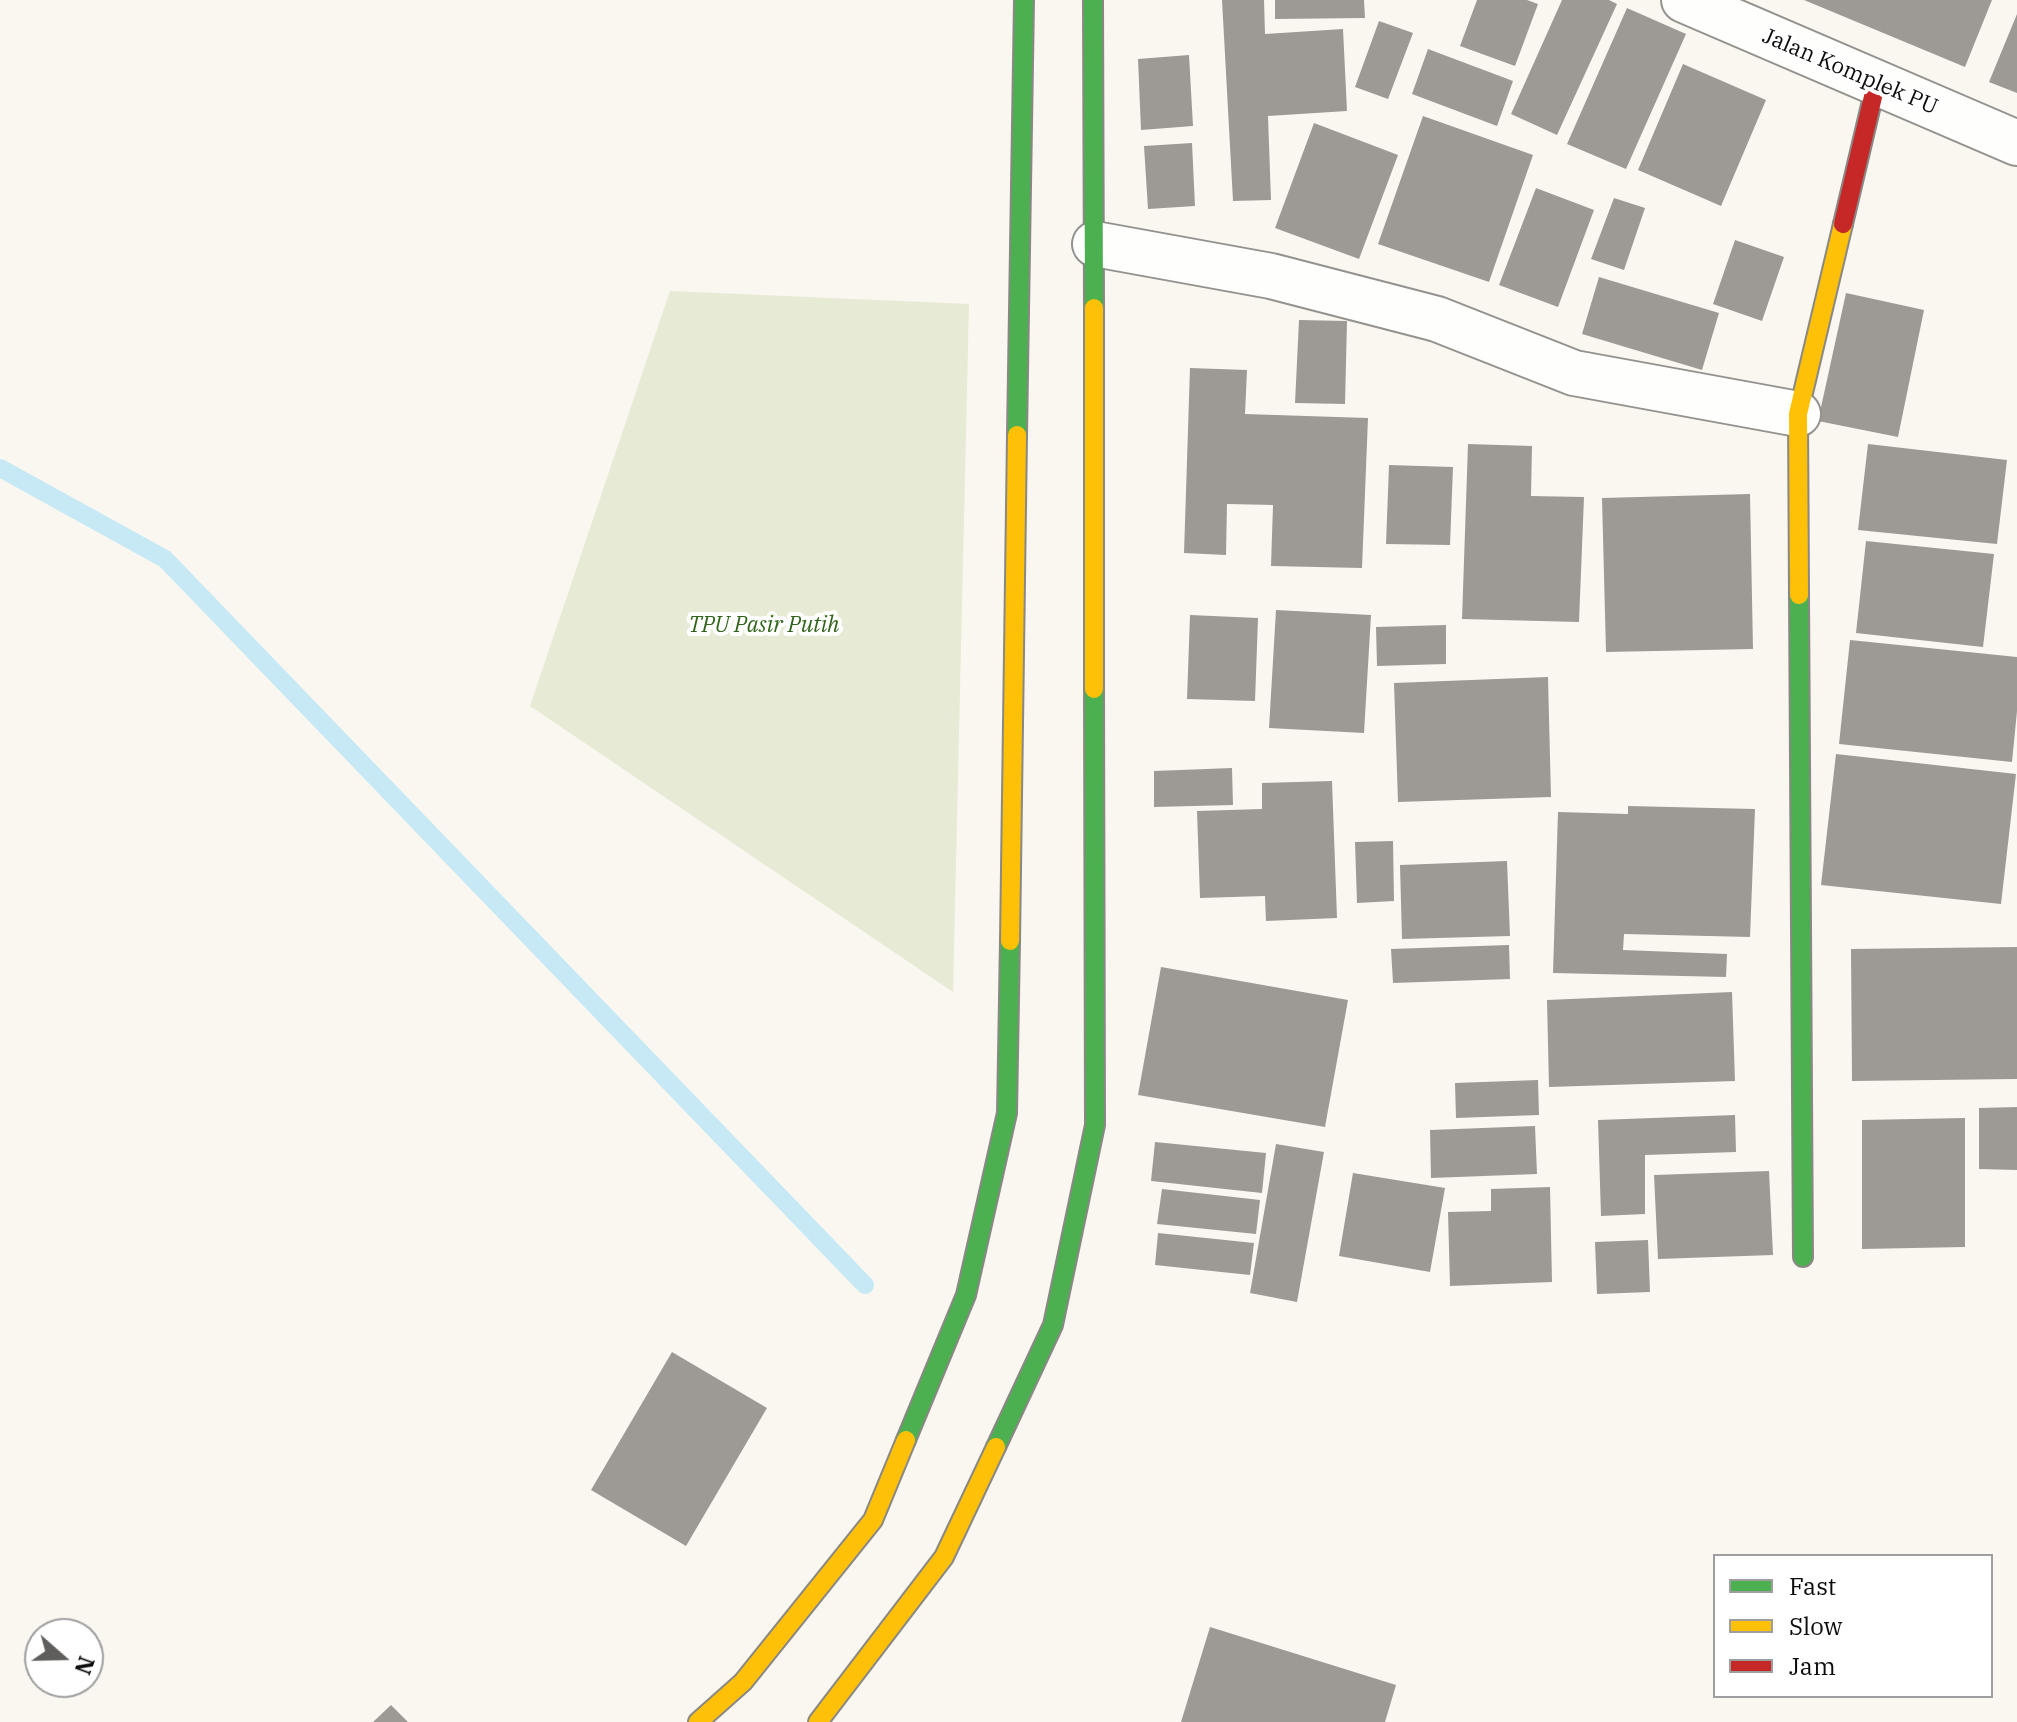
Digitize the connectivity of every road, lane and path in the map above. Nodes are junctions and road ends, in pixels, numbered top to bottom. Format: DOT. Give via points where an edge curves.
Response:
graph roads {
  1 [pos="1024,0"];
  2 [pos="1093,0"];
  3 [pos="1684,0"];
  4 [pos="1876,84"];
  5 [pos="2017,143"];
  6 [pos="1095,244"];
  7 [pos="1798,414"];
  8 [pos="1803,1257"];
  9 [pos="698,1722"];
  10 [pos="818,1722"];
  1 -- 9 [label="main road" via="1007,1113 966,1295 873,1520 743,1682"];
  2 -- 6 [label="main road"];
  3 -- 4 [label="street, Jalan Komplek PU"];
  4 -- 5 [label="street, Jalan Komplek PU"];
  4 -- 7 [label="main road"];
  6 -- 7 [label="street" via="1271,276 1437,319 1574,373"];
  6 -- 10 [label="main road" via="1095,1125 1053,1325 944,1557"];
  7 -- 8 [label="main road"];
}
